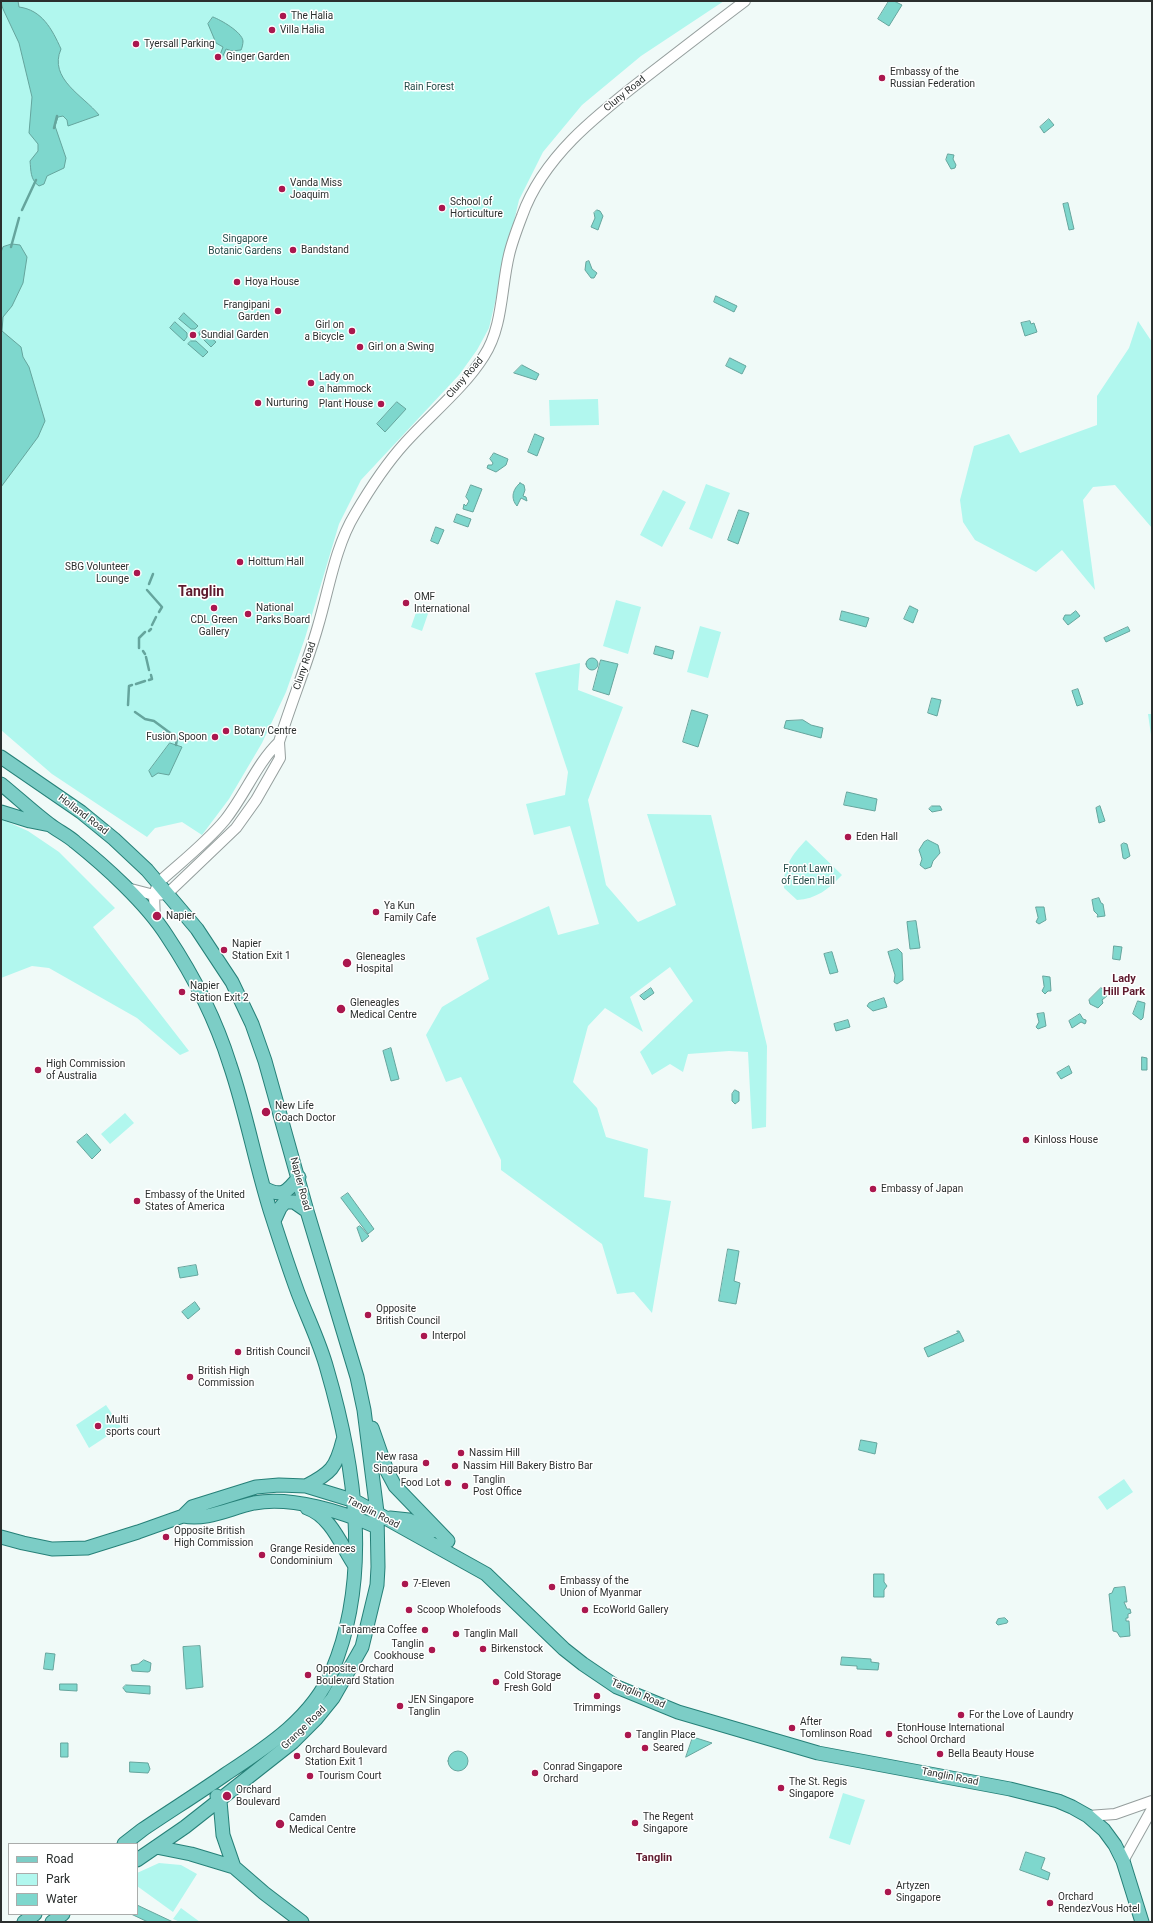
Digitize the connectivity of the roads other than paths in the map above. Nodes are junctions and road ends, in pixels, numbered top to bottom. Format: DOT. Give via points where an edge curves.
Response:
graph roads {
  1 [pos="745,1"];
  2 [pos="279,742"];
  3 [pos="1,757"];
  4 [pos="1,784"];
  5 [pos="1,812"];
  6 [pos="50,825"];
  7 [pos="125,887"];
  8 [pos="156,889"];
  9 [pos="167,894"];
  10 [pos="155,920"];
  11 [pos="299,1177"];
  12 [pos="264,1188"];
  13 [pos="307,1211"];
  14 [pos="274,1221"];
  15 [pos="364,1410"];
  16 [pos="345,1435"];
  17 [pos="306,1486"];
  18 [pos="355,1501"];
  19 [pos="290,1503"];
  20 [pos="382,1515"];
  21 [pos="183,1516"];
  22 [pos="355,1517"];
  23 [pos="377,1527"];
  24 [pos="1,1536"];
  25 [pos="448,1541"];
  26 [pos="355,1566"];
  27 [pos="486,1574"];
  28 [pos="209,1786"];
  29 [pos="1152,1800"];
  30 [pos="220,1801"];
  31 [pos="1152,1809"];
  32 [pos="1088,1816"];
  33 [pos="125,1843"];
  34 [pos="156,1847"];
  35 [pos="138,1859"];
  36 [pos="1123,1861"];
  37 [pos="234,1867"];
  38 [pos="34,1915"];
  39 [pos="62,1915"];
  40 [pos="24,1922"];
  41 [pos="52,1922"];
  42 [pos="302,1922"];
  43 [pos="1142,1922"];
  1 -- 2 [label="street, Cluny Road" via="598,116 570,143 541,177 516,232 509,255 494,335 485,355 404,444 350,524"];
  2 -- 8 [label="street, Cluny Road" via="267,753 226,820"];
  2 -- 9 [label="street, Cluny Road" via="280,758 236,828"];
  3 -- 8 [label="main road, Holland Road" via="114,839"];
  4 -- 6 [label="main road"];
  5 -- 6 [label="main road"];
  6 -- 7 [label="main road" via="73,839"];
  7 -- 8 [label="street"];
  7 -- 10 [label="main road"];
  8 -- 9 [label="main road, Napier Road"];
  8 -- 10 [label="street"];
  9 -- 11 [label="main road, Napier Road" via="197,929 237,992 265,1061"];
  10 -- 12 [label="main road" via="167,935 198,989 217,1029 236,1084"];
  11 -- 12 [label="main road" via="290,1189 281,1194 272,1193"];
  11 -- 13 [label="main road, Napier Road"];
  12 -- 14 [label="main road"];
  13 -- 14 [label="main road" via="294,1202 285,1202"];
  13 -- 15 [label="main road, Napier Road" via="355,1369"];
  14 -- 16 [label="main road" via="327,1368"];
  15 -- 20 [label="main road, Napier Road"];
  15 -- 25 [label="main road" via="395,1486"];
  16 -- 17 [label="main road" via="339,1458 332,1470"];
  16 -- 18 [label="main road"];
  17 -- 18 [label="main road, Tanglin Road"];
  17 -- 21 [label="main road, Tanglin Road" via="256,1486 192,1508"];
  18 -- 20 [label="main road, Tanglin Road"];
  18 -- 22 [label="main road, Grange Road"];
  19 -- 21 [label="main road, Tanglin Road" via="255,1503 196,1518"];
  19 -- 22 [label="main road, Tanglin Road"];
  19 -- 26 [label="main road" via="313,1510 328,1524"];
  20 -- 23 [label="main road, Grange Road"];
  20 -- 25 [label="main road" via="418,1523"];
  20 -- 27 [label="main road, Tanglin Road"];
  21 -- 24 [label="main road, Tanglin Road" via="87,1548 52,1549 23,1544"];
  22 -- 23 [label="main road, Tanglin Road"];
  22 -- 26 [label="main road, Grange Road"];
  23 -- 30 [label="main road, Grange Road" via="377,1584 370,1618 362,1647 333,1698 316,1720 293,1742"];
  25 -- 27 [label="main road" via="472,1559"];
  26 -- 28 [label="main road, Grange Road" via="343,1636 332,1671 320,1693 287,1730"];
  27 -- 32 [label="main road, Tanglin Road" via="583,1664 617,1687 678,1712 818,1753 1010,1789 1058,1801"];
  28 -- 30 [label="main road"];
  28 -- 33 [label="main road, Grange Road"];
  29 -- 32 [label="street" via="1115,1814"];
  30 -- 34 [label="main road, Grange Road"];
  30 -- 37 [label="main road" via="223,1834"];
  31 -- 36 [label="street"];
  32 -- 36 [label="main road, Tanglin Road" via="1106,1832 1116,1845"];
  34 -- 35 [label="main road, Grange Road"];
  34 -- 37 [label="main road"];
  36 -- 43 [label="main road, Tanglin Road"];
  37 -- 42 [label="main road"];
  38 -- 40 [label="main road"];
  39 -- 41 [label="main road"];
}
